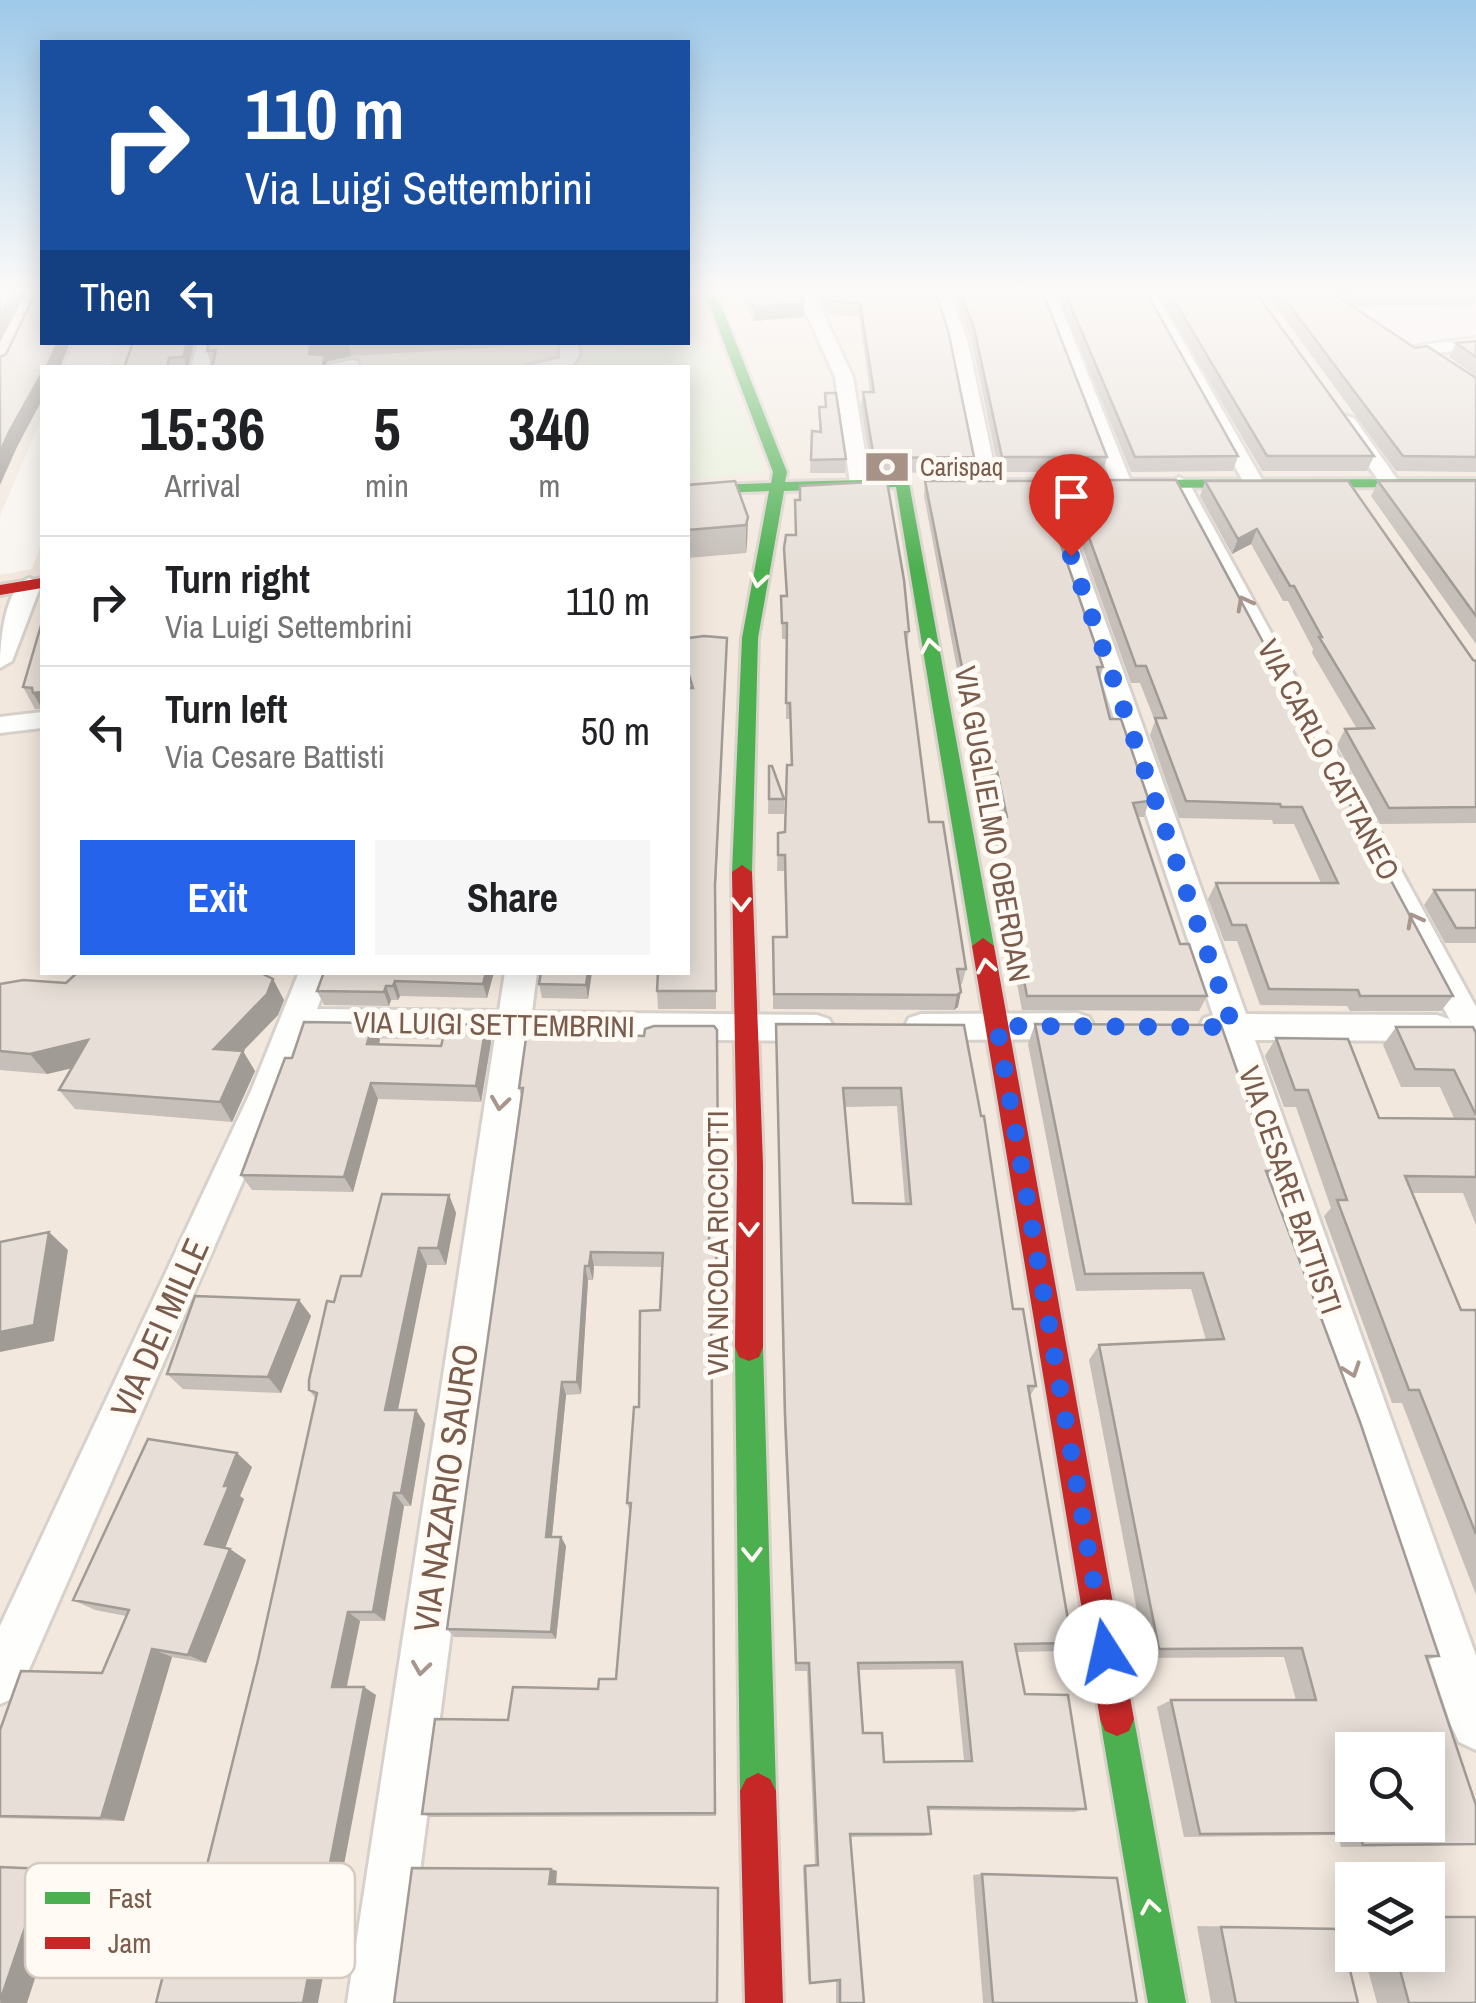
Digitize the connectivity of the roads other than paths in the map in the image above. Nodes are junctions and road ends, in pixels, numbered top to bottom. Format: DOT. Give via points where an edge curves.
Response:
graph roads {
  1 [pos="747,383"];
  2 [pos="845,383"];
  3 [pos="967,383"];
  4 [pos="1083,383"];
  5 [pos="1198,383"];
  6 [pos="1336,407"];
  7 [pos="860,483"];
  8 [pos="1179,483"];
  9 [pos="1254,483"];
  10 [pos="1348,483"];
  11 [pos="1390,483"];
  12 [pos="1476,483"];
  13 [pos="902,484"];
  14 [pos="988,484"];
  15 [pos="1046,484"];
  16 [pos="1122,484"];
  17 [pos="779,485"];
  18 [pos="690,490"];
  19 [pos="1370,514"];
  20 [pos="36,584"];
  21 [pos="0,590"];
  22 [pos="750,638"];
  23 [pos="718,642"];
  24 [pos="0,661"];
  25 [pos="40,720"];
  26 [pos="0,725"];
  27 [pos="1442,973"];
  28 [pos="1476,973"];
  29 [pos="314,975"];
  30 [pos="520,975"];
  31 [pos="297,1022"];
  32 [pos="512,1026"];
  33 [pos="997,1026"];
  34 [pos="1115,1026"];
  35 [pos="881,1027"];
  36 [pos="1194,1027"];
  37 [pos="1233,1027"];
  38 [pos="746,1028"];
  39 [pos="842,1028"];
  40 [pos="1473,1033"];
  41 [pos="0,1680"];
  42 [pos="1476,1725"];
  43 [pos="374,2003"];
  44 [pos="764,2003"];
  45 [pos="1167,2003"];
  1 -- 17 [label="street" via="777,456"];
  2 -- 7 [label="street"];
  3 -- 14 [label="street"];
  4 -- 16 [label="street"];
  5 -- 9 [label="street"];
  6 -- 11 [label="street"];
  7 -- 13 [label="street"];
  7 -- 17 [label="street"];
  8 -- 9 [label="street"];
  8 -- 16 [label="street"];
  27 -- 8 [label="street, VIA CARLO CATTANEO, one-way"];
  9 -- 10 [label="street"];
  10 -- 11 [label="street"];
  10 -- 19 [label="street"];
  11 -- 12 [label="street"];
  13 -- 14 [label="street"];
  33 -- 13 [label="street, VIA GUGLIELMO OBERDAN, one-way"];
  14 -- 15 [label="street"];
  15 -- 16 [label="street"];
  15 -- 37 [label="street, VIA CESARE BATTISTI"];
  17 -- 18 [label="street"];
  17 -- 22 [label="street, VIA NICOLA RICCIOTTI, one-way"];
  20 -- 21 [label="street"];
  20 -- 24 [label="street"];
  22 -- 23 [label="street"];
  22 -- 38 [label="street, VIA NICOLA RICCIOTTI, one-way" via="741,904"];
  25 -- 26 [label="street"];
  27 -- 28 [label="street"];
  27 -- 40 [label="street, VIA CARLO CATTANEO"];
  29 -- 31 [label="street, VIA DEI MILLE"];
  30 -- 32 [label="street, VIA NAZARIO SAURO"];
  31 -- 32 [label="street, VIA LUIGI SETTEMBRINI"];
  31 -- 41 [label="street, VIA DEI MILLE"];
  32 -- 38 [label="street, VIA LUIGI SETTEMBRINI"];
  32 -- 43 [label="street, VIA NAZARIO SAURO, one-way"];
  33 -- 34 [label="street"];
  33 -- 35 [label="street"];
  45 -- 33 [label="street, VIA GUGLIELMO OBERDAN, one-way"];
  36 -- 37 [label="street"];
  37 -- 40 [label="street"];
  37 -- 42 [label="street, VIA CESARE BATTISTI, one-way"];
  38 -- 39 [label="street, VIA LUIGI SETTEMBRINI"];
  38 -- 44 [label="street, VIA NICOLA RICCIOTTI, one-way"];
}
